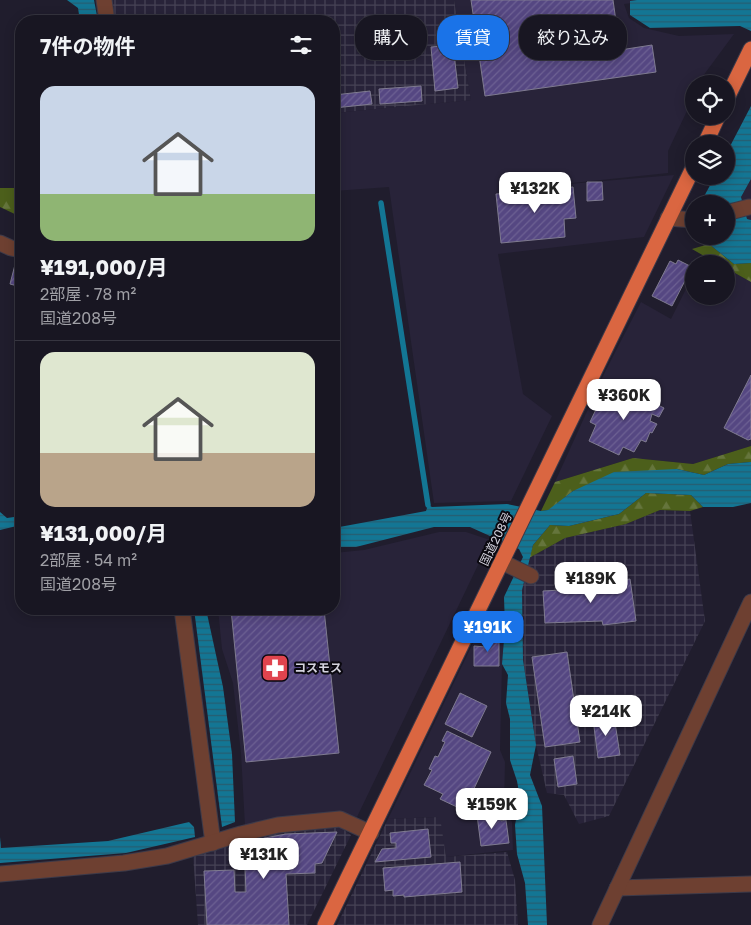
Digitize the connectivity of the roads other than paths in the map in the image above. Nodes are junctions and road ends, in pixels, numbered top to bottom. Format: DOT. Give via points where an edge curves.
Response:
graph roads {
  1 [pos="104,0"];
  2 [pos="106,15"];
  3 [pos="751,50"];
  4 [pos="735,82"];
  5 [pos="685,184"];
  6 [pos="748,207"];
  7 [pos="735,210"];
  8 [pos="668,218"];
  9 [pos="685,219"];
  10 [pos="0,243"];
  11 [pos="15,249"];
  12 [pos="507,564"];
  13 [pos="531,576"];
  14 [pos="751,602"];
  15 [pos="183,615"];
  16 [pos="371,833"];
  17 [pos="213,842"];
  18 [pos="0,874"];
  19 [pos="751,884"];
  20 [pos="618,888"];
  21 [pos="325,925"];
  22 [pos="600,925"];
  1 -- 2 [label="street"];
  3 -- 4 [label="highway"];
  5 -- 8 [label="highway, 国道208号"];
  6 -- 7 [label="street"];
  8 -- 9 [label="street"];
  8 -- 12 [label="highway, 国道208号"];
  10 -- 11 [label="street"];
  12 -- 13 [label="street"];
  12 -- 16 [label="highway, 国道208号"];
  14 -- 20 [label="street"];
  15 -- 17 [label="street"];
  16 -- 17 [label="street" via="340,819 278,826"];
  16 -- 21 [label="highway, 国道208号"];
  17 -- 18 [label="street" via="167,856 124,864"];
  19 -- 20 [label="street"];
  20 -- 22 [label="street"];
}
